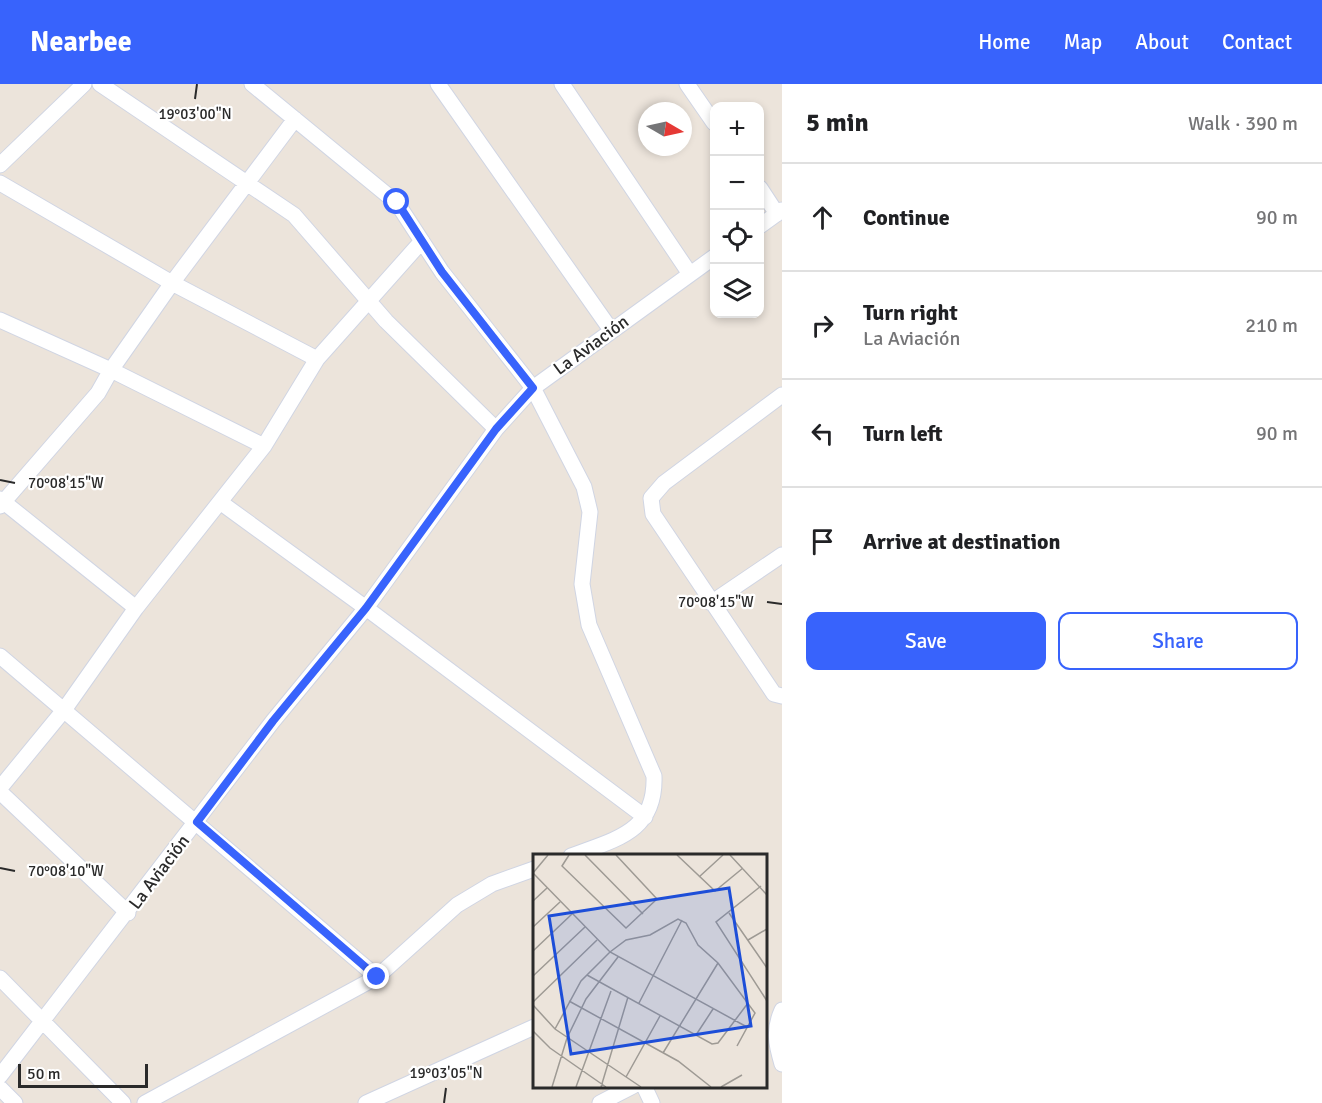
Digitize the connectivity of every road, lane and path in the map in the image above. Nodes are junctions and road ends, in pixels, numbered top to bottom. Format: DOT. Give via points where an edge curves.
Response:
graph roads {
  1 [pos="84,84"];
  2 [pos="100,84"];
  3 [pos="252,84"];
  4 [pos="438,84"];
  5 [pos="562,84"];
  6 [pos="687,84"];
  7 [pos="710,117"];
  8 [pos="295,119"];
  9 [pos="0,165"];
  10 [pos="0,183"];
  11 [pos="247,184"];
  12 [pos="764,194"];
  13 [pos="780,212"];
  14 [pos="764,223"];
  15 [pos="422,241"];
  16 [pos="710,260"];
  17 [pos="690,274"];
  18 [pos="172,283"];
  19 [pos="369,302"];
  20 [pos="0,320"];
  21 [pos="611,330"];
  22 [pos="317,359"];
  23 [pos="111,370"];
  24 [pos="533,388"];
  25 [pos="782,395"];
  26 [pos="496,429"];
  27 [pos="264,446"];
  28 [pos="1,502"];
  29 [pos="220,502"];
  30 [pos="782,555"];
  31 [pos="711,603"];
  32 [pos="136,608"];
  33 [pos="366,608"];
  34 [pos="0,656"];
  35 [pos="782,696"];
  36 [pos="64,710"];
  37 [pos="0,790"];
  38 [pos="645,817"];
  39 [pos="197,822"];
  40 [pos="574,854"];
  41 [pos="533,869"];
  42 [pos="128,913"];
  43 [pos="377,977"];
  44 [pos="0,978"];
  45 [pos="782,1010"];
  46 [pos="41,1022"];
  47 [pos="533,1027"];
  48 [pos="782,1064"];
  49 [pos="0,1076"];
  50 [pos="0,1088"];
  51 [pos="629,1088"];
  52 [pos="645,1088"];
  53 [pos="15,1103"];
  54 [pos="123,1103"];
  55 [pos="145,1103"];
  56 [pos="366,1103"];
  57 [pos="600,1103"];
  58 [pos="652,1103"];
  1 -- 9 [label="street"];
  2 -- 11 [label="street"];
  3 -- 8 [label="street"];
  4 -- 21 [label="street"];
  5 -- 17 [label="street"];
  6 -- 7 [label="street"];
  8 -- 11 [label="street"];
  8 -- 15 [label="street" via="397,202"];
  10 -- 18 [label="street"];
  11 -- 18 [label="street"];
  11 -- 19 [label="street" via="294,215"];
  12 -- 13 [label="street"];
  13 -- 14 [label="street"];
  15 -- 19 [label="street"];
  15 -- 24 [label="street"];
  16 -- 17 [label="street, La Aviación"];
  17 -- 21 [label="street, La Aviación"];
  18 -- 22 [label="street"];
  18 -- 23 [label="street"];
  19 -- 22 [label="street"];
  19 -- 26 [label="street"];
  20 -- 23 [label="street"];
  21 -- 24 [label="street, La Aviación"];
  22 -- 27 [label="street"];
  23 -- 27 [label="street"];
  23 -- 28 [label="street" via="98,393"];
  24 -- 26 [label="street, La Aviación"];
  24 -- 38 [label="street" via="584,487 590,513 582,584 589,625 654,776 654,797"];
  25 -- 31 [label="street" via="664,483 651,498 653,514"];
  26 -- 33 [label="street, La Aviación"];
  27 -- 29 [label="street"];
  28 -- 32 [label="street"];
  29 -- 32 [label="street"];
  29 -- 33 [label="street"];
  30 -- 31 [label="street"];
  31 -- 35 [label="street" via="774,694"];
  32 -- 36 [label="street"];
  33 -- 38 [label="street"];
  33 -- 39 [label="street, La Aviación"];
  34 -- 36 [label="street"];
  36 -- 37 [label="street"];
  36 -- 39 [label="street"];
  37 -- 42 [label="street"];
  38 -- 40 [label="street" via="623,837"];
  39 -- 42 [label="street, La Aviación"];
  39 -- 43 [label="street"];
  41 -- 43 [label="street" via="492,884 457,905"];
  42 -- 46 [label="street, La Aviación"];
  43 -- 55 [label="street"];
  44 -- 46 [label="street"];
  45 -- 48 [label="street" via="775,1024"];
  46 -- 49 [label="street, La Aviación"];
  46 -- 54 [label="street"];
  47 -- 56 [label="street"];
  50 -- 53 [label="street"];
  51 -- 57 [label="street"];
  52 -- 58 [label="street"];
}
